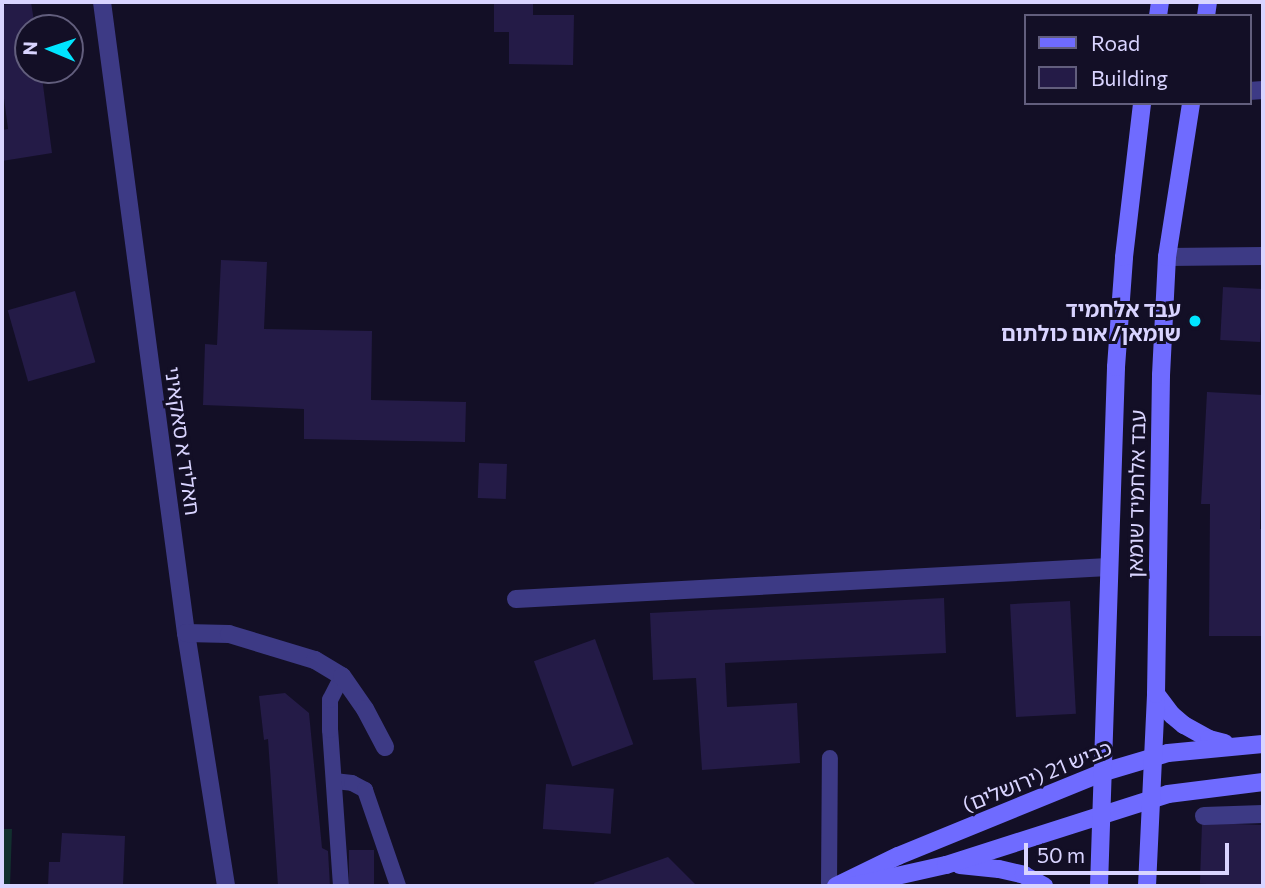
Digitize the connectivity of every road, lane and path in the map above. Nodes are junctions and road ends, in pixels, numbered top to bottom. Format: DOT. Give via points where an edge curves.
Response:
graph roads {
  1 [pos="102,2"];
  2 [pos="1142,105"];
  3 [pos="1191,105"];
  4 [pos="1263,256"];
  5 [pos="1167,257"];
  6 [pos="1108,567"];
  7 [pos="516,598"];
  8 [pos="186,633"];
  9 [pos="342,676"];
  10 [pos="1156,694"];
  11 [pos="1263,744"];
  12 [pos="1242,746"];
  13 [pos="385,747"];
  14 [pos="1153,756"];
  15 [pos="830,758"];
  16 [pos="1104,772"];
  17 [pos="334,781"];
  18 [pos="1263,782"];
  19 [pos="1150,799"];
  20 [pos="1263,814"];
  21 [pos="1102,815"];
  22 [pos="1204,816"];
  23 [pos="946,864"];
  24 [pos="226,886"];
  25 [pos="341,886"];
  26 [pos="398,886"];
  27 [pos="829,886"];
  28 [pos="836,886"];
  29 [pos="848,886"];
  30 [pos="1044,886"];
  31 [pos="1100,886"];
  32 [pos="1146,886"];
  1 -- 8 [label="street, חאליד א סאקאיני"];
  2 -- 6 [label="main road, עבד אלחמיד שומאן" via="1124,257"];
  3 -- 5 [label="main road, עבד אלחמיד שומאן"];
  4 -- 5 [label="street"];
  5 -- 10 [label="main road, עבד אלחמיד שומאן"];
  6 -- 7 [label="street"];
  6 -- 16 [label="main road, עבד אלחמיד שומאן"];
  8 -- 9 [label="street" via="229,634 272,644"];
  8 -- 24 [label="street, חאליד א סאקאיני"];
  9 -- 13 [label="street"];
  9 -- 17 [label="lane" via="330,701"];
  10 -- 12 [label="main road" via="1172,715 1196,733"];
  10 -- 14 [label="main road, עבד אלחמיד שומאן"];
  11 -- 12 [label="main road, כביש 21 (ירושלים)"];
  12 -- 14 [label="main road, כביש 21 (ירושלים)"];
  14 -- 16 [label="main road, כביש 21 (ירושלים)"];
  14 -- 19 [label="main road, עבד אלחמיד שומאן"];
  15 -- 27 [label="lane"];
  16 -- 21 [label="main road, עבד אלחמיד שומאן"];
  16 -- 28 [label="main road, כביש 21 (ירושלים)"];
  17 -- 25 [label="lane"];
  17 -- 26 [label="lane" via="365,790"];
  18 -- 19 [label="main road" via="1189,789"];
  19 -- 21 [label="main road"];
  19 -- 32 [label="main road, עבד אלחמיד שומאן"];
  20 -- 22 [label="street"];
  21 -- 23 [label="main road"];
  21 -- 31 [label="main road, עבד אלחמיד שומאן"];
  23 -- 29 [label="main road"];
  23 -- 30 [label="main road" via="999,869"];
}
